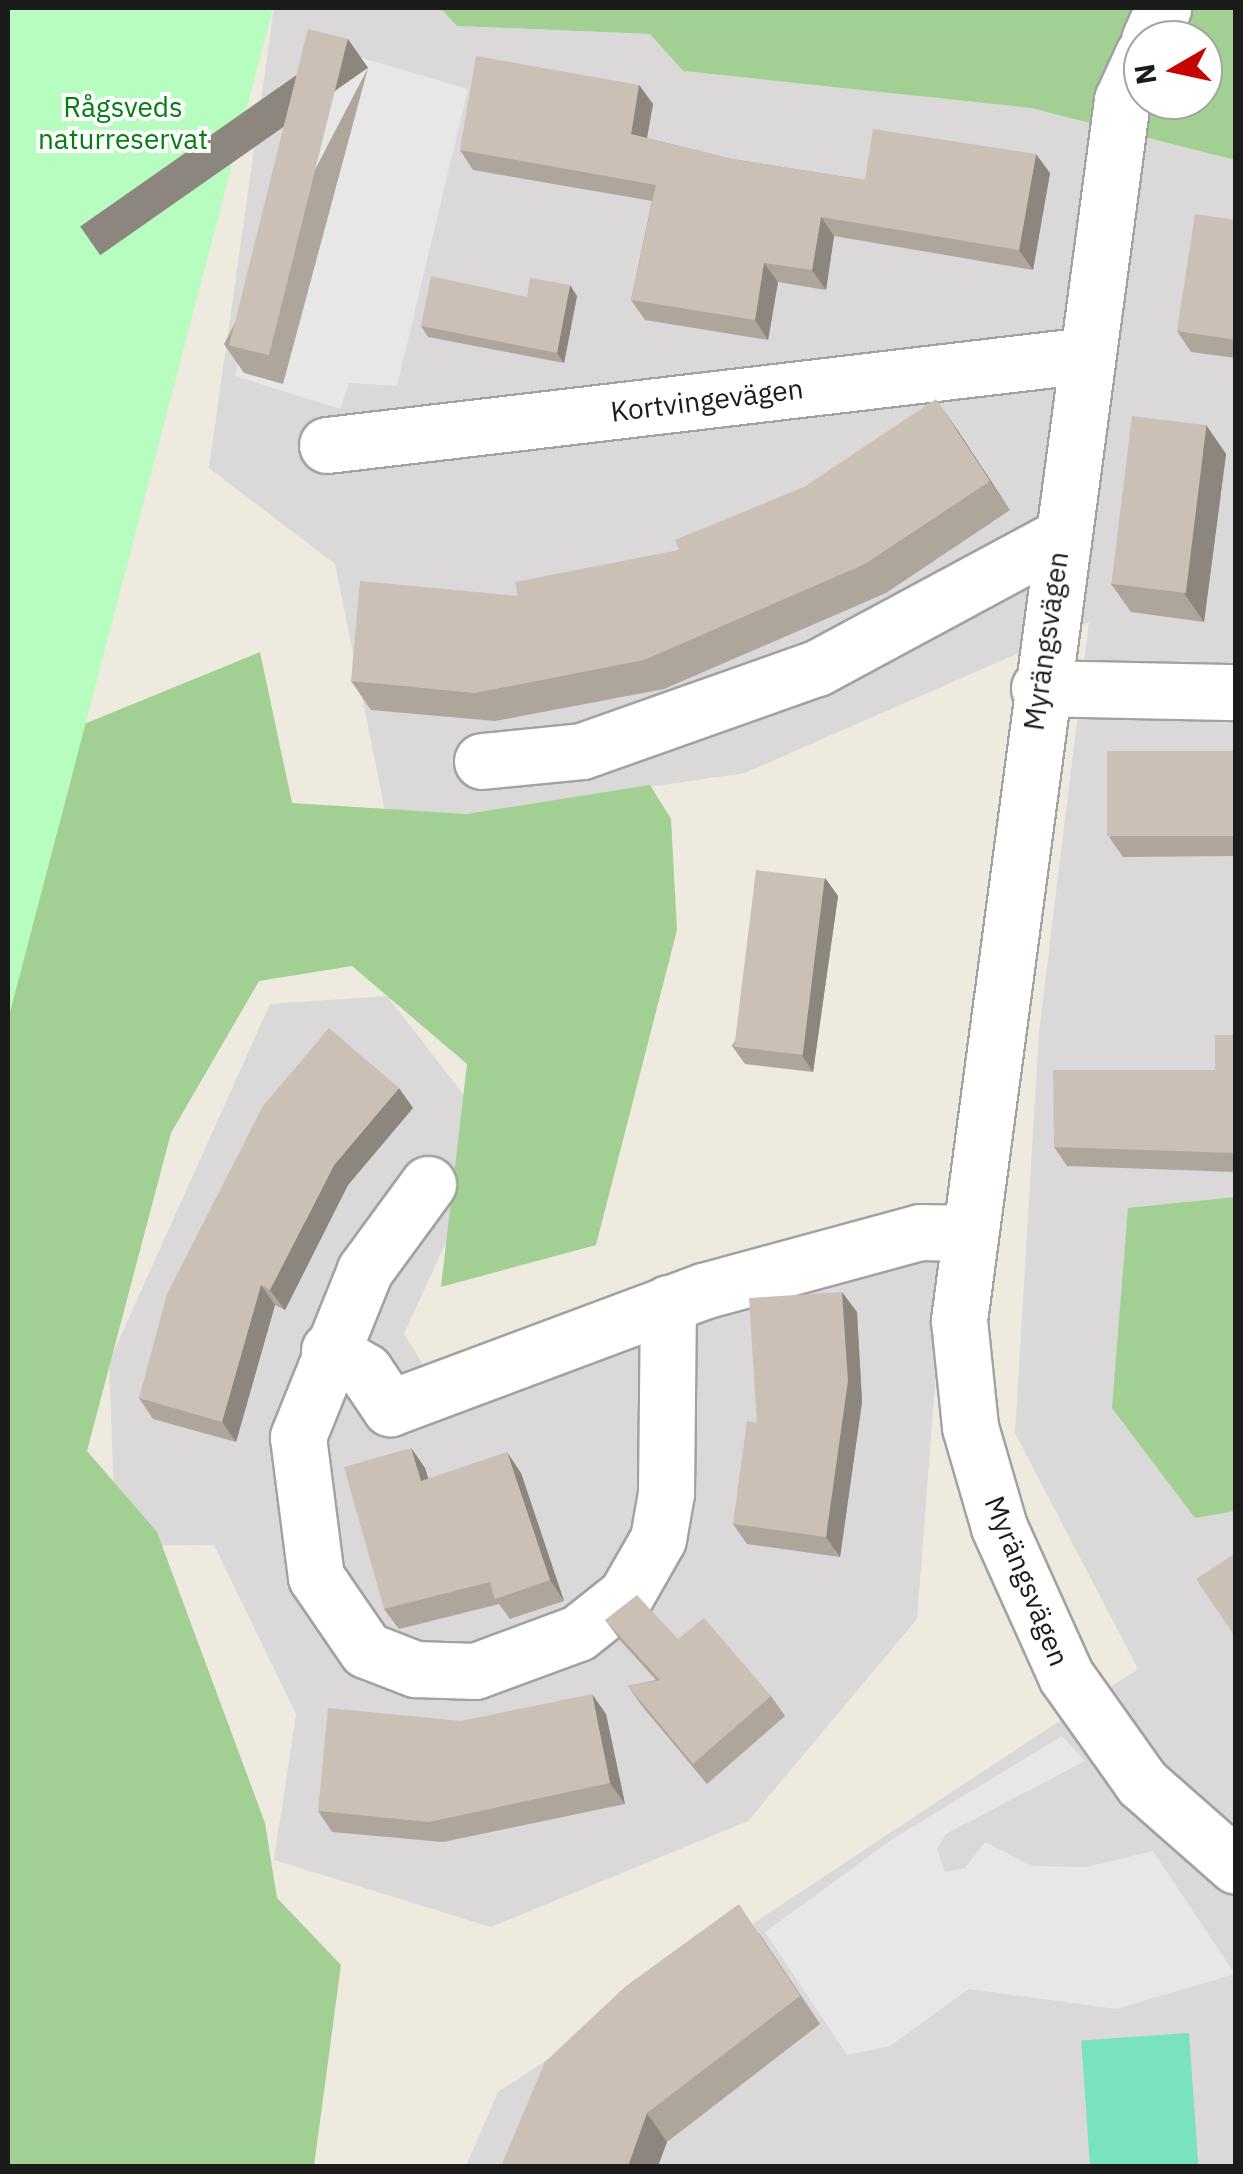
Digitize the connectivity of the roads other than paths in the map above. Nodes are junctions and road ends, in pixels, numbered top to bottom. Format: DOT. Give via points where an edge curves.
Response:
graph roads {
  1 [pos="1123,98"];
  2 [pos="1087,355"];
  3 [pos="327,445"];
  4 [pos="1060,538"];
  5 [pos="1039,688"];
  6 [pos="1236,692"];
  7 [pos="482,761"];
  8 [pos="428,1184"];
  9 [pos="968,1233"];
  10 [pos="668,1303"];
  11 [pos="330,1350"];
  12 [pos="1236,1866"];
  1 -- 2 [label="street, Myrängsvägen"];
  2 -- 3 [label="street, Kortvingevägen"];
  2 -- 4 [label="street, Myrängsvägen"];
  4 -- 5 [label="street, Myrängsvägen"];
  4 -- 7 [label="street" via="817,668 582,751"];
  5 -- 6 [label="street"];
  5 -- 9 [label="street, Myrängsvägen"];
  8 -- 11 [label="street" via="365,1270"];
  9 -- 10 [label="street" via="920,1232"];
  9 -- 12 [label="street, Myrängsvägen" via="959,1320 970,1427 999,1528 1088,1712 1142,1783"];
  10 -- 11 [label="street" via="461,1389 390,1408 365,1371"];
  10 -- 11 [label="street" via="674,1388 658,1539 626,1595 578,1633 475,1672 415,1669 366,1650 316,1577 298,1437"];
}
